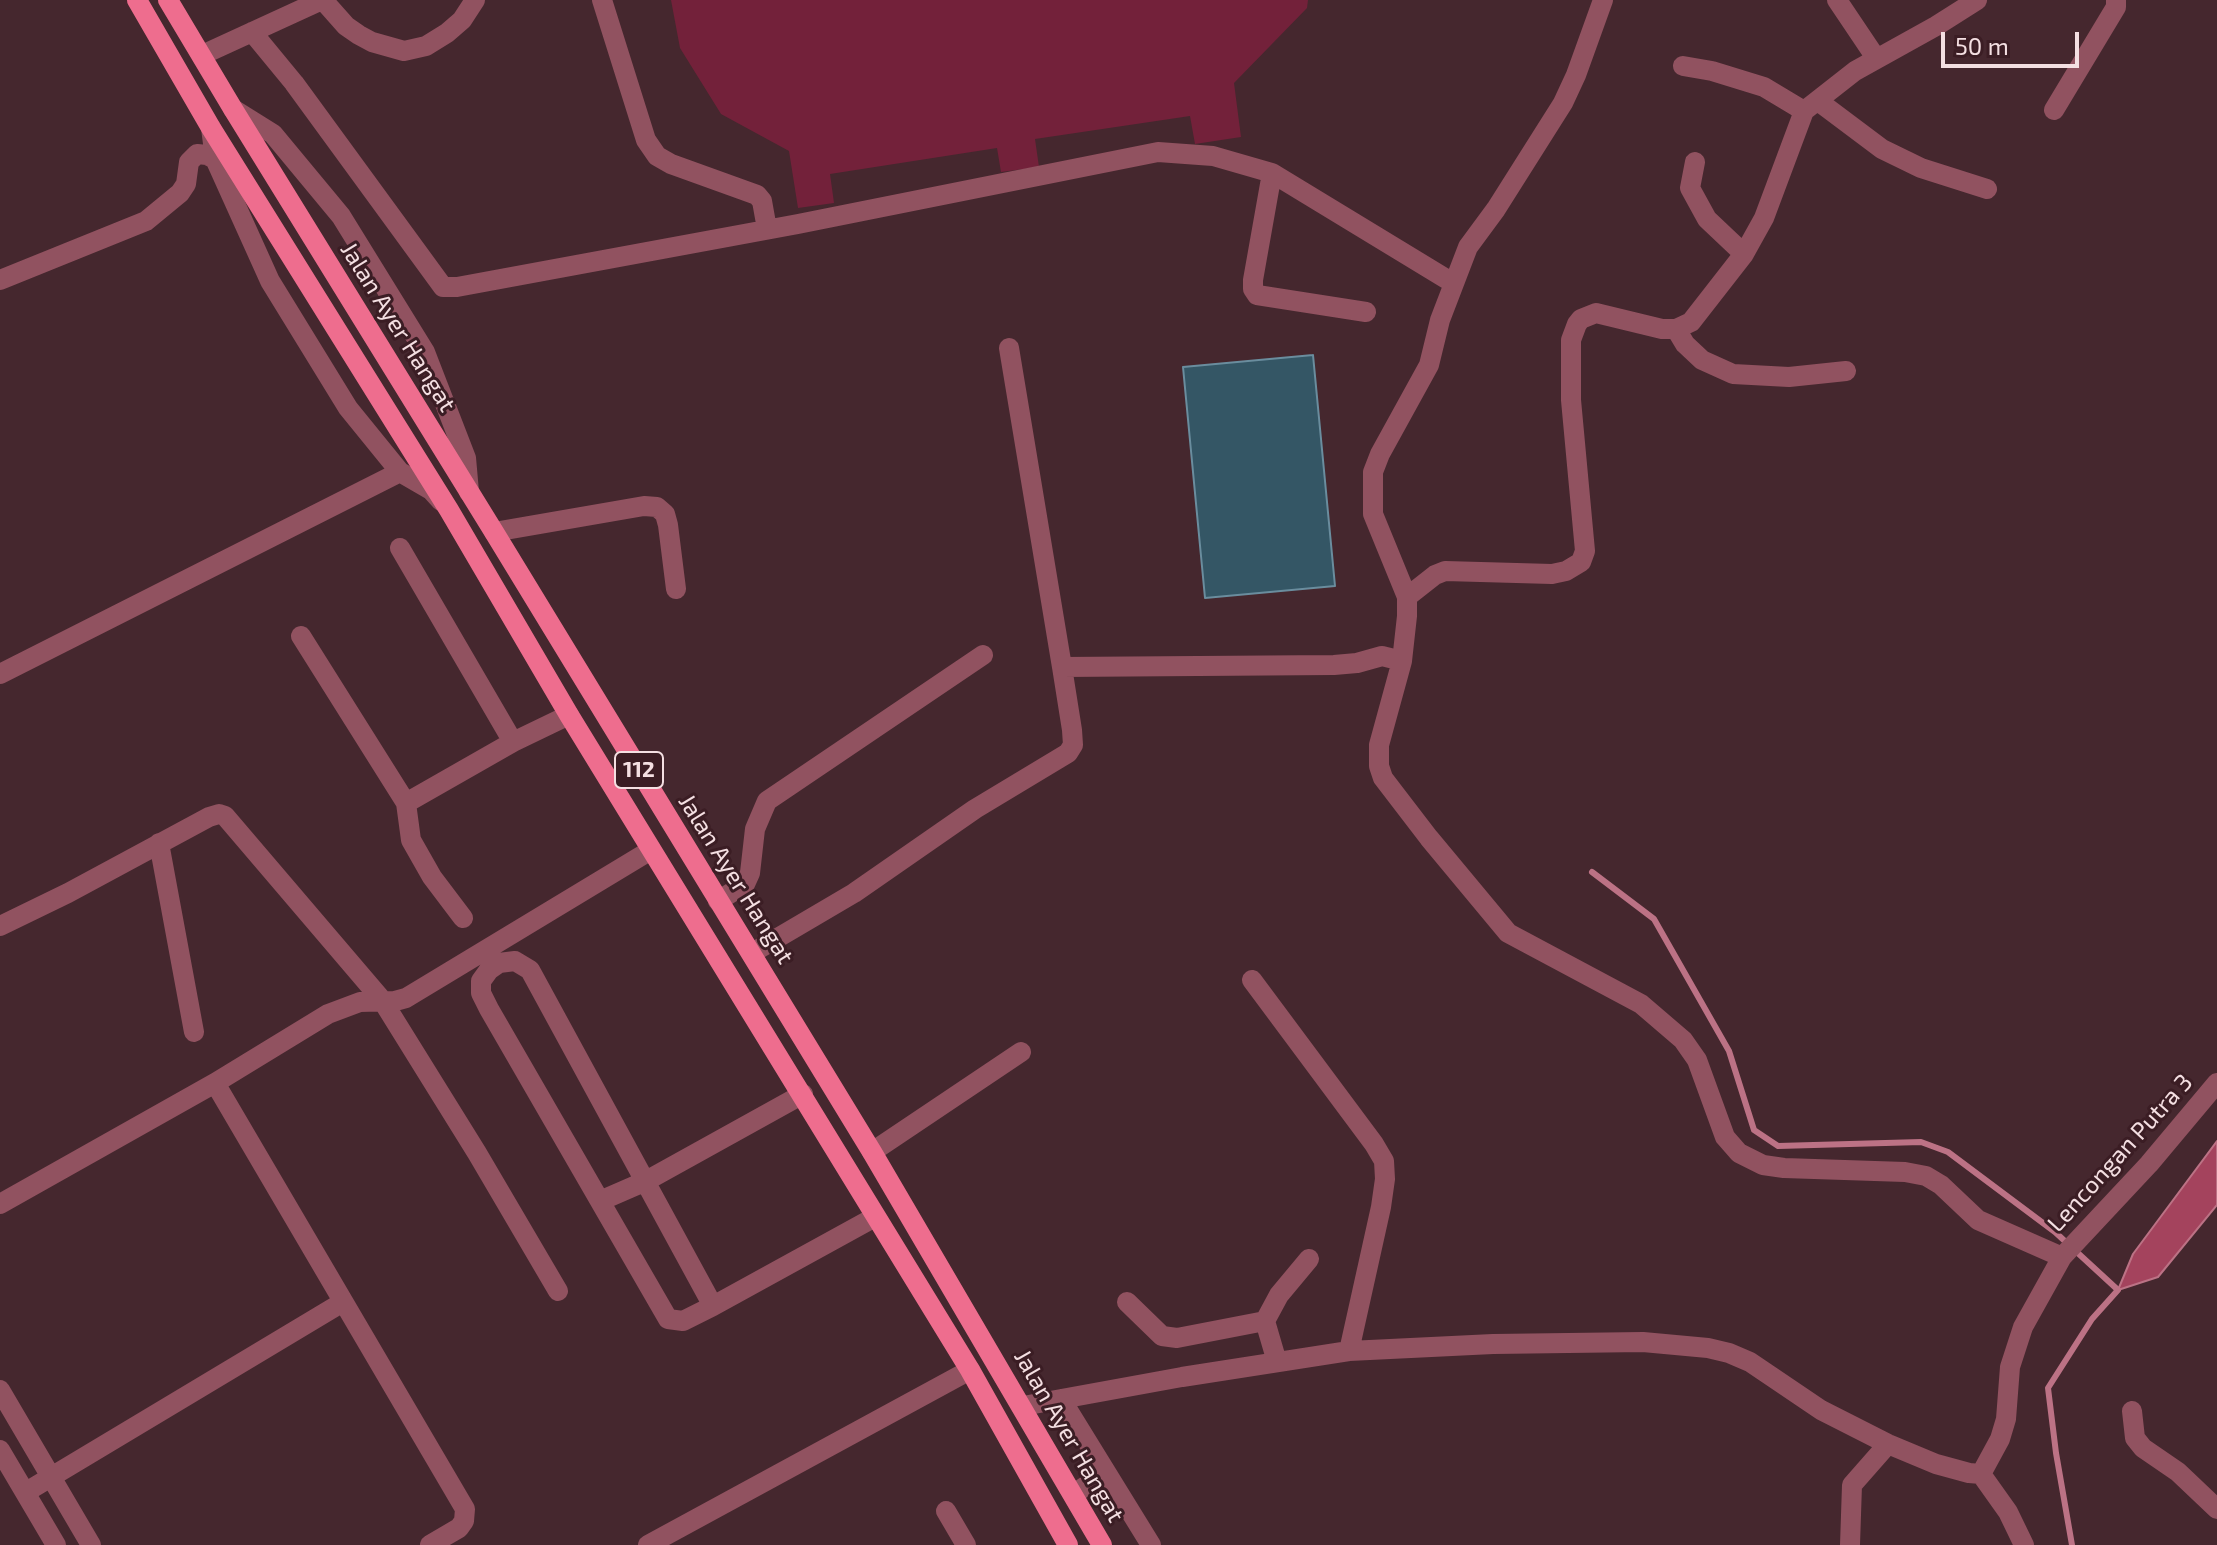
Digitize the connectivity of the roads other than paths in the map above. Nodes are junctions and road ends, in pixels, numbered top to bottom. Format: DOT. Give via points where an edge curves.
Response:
graph roads {
  1 [pos="137,0"];
  2 [pos="168,0"];
  3 [pos="323,0"];
  4 [pos="475,0"];
  5 [pos="602,0"];
  6 [pos="1603,0"];
  7 [pos="1837,0"];
  8 [pos="1977,0"];
  9 [pos="2116,0"];
  10 [pos="286,7"];
  11 [pos="252,32"];
  12 [pos="202,55"];
  13 [pos="1876,58"];
  14 [pos="1683,66"];
  15 [pos="1811,106"];
  16 [pos="233,109"];
  17 [pos="2054,110"];
  18 [pos="211,128"];
  19 [pos="215,159"];
  20 [pos="1695,162"];
  21 [pos="1272,173"];
  22 [pos="1987,189"];
  23 [pos="767,229"];
  24 [pos="1744,254"];
  25 [pos="0,280"];
  26 [pos="1453,283"];
  27 [pos="1366,312"];
  28 [pos="1676,329"];
  29 [pos="1009,348"];
  30 [pos="1846,371"];
  31 [pos="400,472"];
  32 [pos="469,492"];
  33 [pos="449,510"];
  34 [pos="494,532"];
  35 [pos="400,548"];
  36 [pos="676,589"];
  37 [pos="1407,597"];
  38 [pos="301,636"];
  39 [pos="983,655"];
  40 [pos="1402,661"];
  41 [pos="1062,667"];
  42 [pos="0,674"];
  43 [pos="569,715"];
  44 [pos="513,742"];
  45 [pos="406,803"];
  46 [pos="159,843"];
  47 [pos="651,850"];
  48 [pos="718,901"];
  49 [pos="463,918"];
  50 [pos="0,926"];
  51 [pos="752,953"];
  52 [pos="1252,980"];
  53 [pos="382,1000"];
  54 [pos="194,1032"];
  55 [pos="1021,1052"];
  56 [pos="215,1083"];
  57 [pos="2217,1083"];
  58 [pos="803,1094"];
  59 [pos="872,1152"];
  60 [pos="646,1181"];
  61 [pos="600,1201"];
  62 [pos="0,1204"];
  63 [pos="875,1217"];
  64 [pos="2069,1249"];
  65 [pos="1309,1259"];
  66 [pos="558,1291"];
  67 [pos="343,1302"];
  68 [pos="1127,1302"];
  69 [pos="713,1306"];
  70 [pos="1265,1321"];
  71 [pos="1349,1351"];
  72 [pos="1277,1362"];
  73 [pos="970,1370"];
  74 [pos="0,1390"];
  75 [pos="1061,1399"];
  76 [pos="1023,1406"];
  77 [pos="2132,1411"];
  78 [pos="1888,1444"];
  79 [pos="0,1450"];
  80 [pos="1106,1472"];
  81 [pos="1981,1474"];
  82 [pos="51,1477"];
  83 [pos="26,1492"];
  84 [pos="1074,1494"];
  85 [pos="2217,1509"];
  86 [pos="946,1511"];
  87 [pos="56,1545"];
  88 [pos="91,1545"];
  89 [pos="430,1545"];
  90 [pos="648,1545"];
  91 [pos="966,1545"];
  92 [pos="1068,1545"];
  93 [pos="1102,1545"];
  94 [pos="1151,1545"];
  95 [pos="1850,1545"];
  96 [pos="2024,1545"];
  1 -- 18 [label="main road, 112"];
  2 -- 12 [label="main road, Jalan Ayer Hangat / 112"];
  3 -- 4 [label="street" via="359,35 404,51 447,33"];
  3 -- 10 [label="street"];
  5 -- 23 [label="street" via="646,140 657,156 757,195"];
  6 -- 26 [label="street" via="1563,103 1468,247"];
  7 -- 13 [label="street"];
  8 -- 13 [label="street"];
  9 -- 17 [label="street"];
  10 -- 11 [label="street"];
  11 -- 12 [label="street"];
  11 -- 23 [label="street" via="443,287"];
  12 -- 16 [label="main road, Jalan Ayer Hangat / 112"];
  13 -- 15 [label="street"];
  14 -- 15 [label="street" via="1764,87"];
  15 -- 22 [label="street" via="1921,168"];
  15 -- 24 [label="street"];
  16 -- 32 [label="main road, Jalan Ayer Hangat / 112"];
  16 -- 32 [label="street" via="273,134 341,216 425,352 466,458"];
  18 -- 19 [label="street"];
  18 -- 33 [label="main road, 112"];
  19 -- 25 [label="street" via="197,154 189,162 180,193 146,221"];
  19 -- 31 [label="street" via="270,281 348,408"];
  20 -- 24 [label="street" via="1690,188 1707,219"];
  21 -- 23 [label="street" via="1213,156 1158,152"];
  21 -- 26 [label="street"];
  21 -- 27 [label="street" via="1253,280 1257,295"];
  24 -- 28 [label="street" via="1691,322"];
  26 -- 37 [label="street" via="1429,365 1373,472 1373,514"];
  28 -- 30 [label="street" via="1702,360 1733,374 1789,377"];
  28 -- 37 [label="street" via="1596,313 1581,319 1573,331 1571,400 1585,551 1581,562 1552,574 1445,571"];
  29 -- 41 [label="street"];
  31 -- 33 [label="street" via="431,490"];
  31 -- 42 [label="street"];
  32 -- 34 [label="main road, Jalan Ayer Hangat / 112"];
  33 -- 43 [label="main road, 112"];
  34 -- 36 [label="street" via="657,507 668,525"];
  34 -- 48 [label="main road, Jalan Ayer Hangat / 112"];
  35 -- 44 [label="street"];
  37 -- 40 [label="street"];
  38 -- 45 [label="street"];
  39 -- 48 [label="street" via="767,801 755,829 745,884"];
  40 -- 41 [label="street" via="1382,656 1334,665"];
  40 -- 64 [label="street" via="1379,745 1383,778 1508,933 1641,1004 1683,1040 1697,1060 1725,1137 1739,1153 1784,1168 1926,1176 1978,1220"];
  41 -- 51 [label="street" via="1072,730 1068,753"];
  43 -- 44 [label="street"];
  43 -- 47 [label="main road, 112"];
  44 -- 45 [label="street"];
  45 -- 49 [label="street" via="411,840"];
  46 -- 50 [label="street"];
  46 -- 53 [label="street" via="214,815 225,816"];
  46 -- 54 [label="street"];
  47 -- 53 [label="street" via="406,998"];
  47 -- 58 [label="main road, 112"];
  48 -- 51 [label="main road, Jalan Ayer Hangat / 112"];
  51 -- 59 [label="main road, Jalan Ayer Hangat / 112"];
  52 -- 71 [label="street" via="1384,1161 1381,1207"];
  53 -- 56 [label="street" via="328,1014"];
  53 -- 66 [label="street"];
  55 -- 59 [label="street"];
  56 -- 62 [label="street"];
  56 -- 67 [label="street"];
  57 -- 64 [label="street, Lencongan Putra 3"];
  58 -- 60 [label="street"];
  58 -- 63 [label="main road, 112"];
  59 -- 76 [label="main road, Jalan Ayer Hangat / 112"];
  60 -- 61 [label="street"];
  60 -- 61 [label="street" via="530,970 515,961 499,963 481,981 481,993"];
  60 -- 69 [label="street"];
  61 -- 69 [label="street" via="668,1319 683,1321"];
  63 -- 69 [label="street"];
  63 -- 73 [label="main road, 112"];
  64 -- 81 [label="street, Lencongan Putra 3" via="2023,1327 2010,1367 2006,1419"];
  65 -- 70 [label="street"];
  67 -- 82 [label="street"];
  67 -- 89 [label="street" via="465,1509 459,1528"];
  68 -- 70 [label="street" via="1162,1336 1177,1338"];
  70 -- 72 [label="street"];
  71 -- 72 [label="street"];
  71 -- 78 [label="street" via="1572,1342 1708,1348 1750,1362 1821,1410"];
  72 -- 75 [label="street"];
  73 -- 90 [label="street"];
  73 -- 92 [label="main road, 112"];
  74 -- 82 [label="street"];
  75 -- 76 [label="street"];
  75 -- 80 [label="street"];
  76 -- 84 [label="main road, Jalan Ayer Hangat / 112"];
  77 -- 85 [label="street" via="2135,1438 2143,1448"];
  78 -- 81 [label="street" via="1936,1464"];
  78 -- 95 [label="street" via="1852,1485"];
  79 -- 83 [label="street"];
  80 -- 84 [label="street"];
  80 -- 94 [label="street"];
  81 -- 96 [label="street"];
  82 -- 83 [label="street"];
  82 -- 88 [label="street"];
  83 -- 87 [label="street"];
  84 -- 93 [label="main road, Jalan Ayer Hangat / 112"];
  86 -- 91 [label="street"];
}
